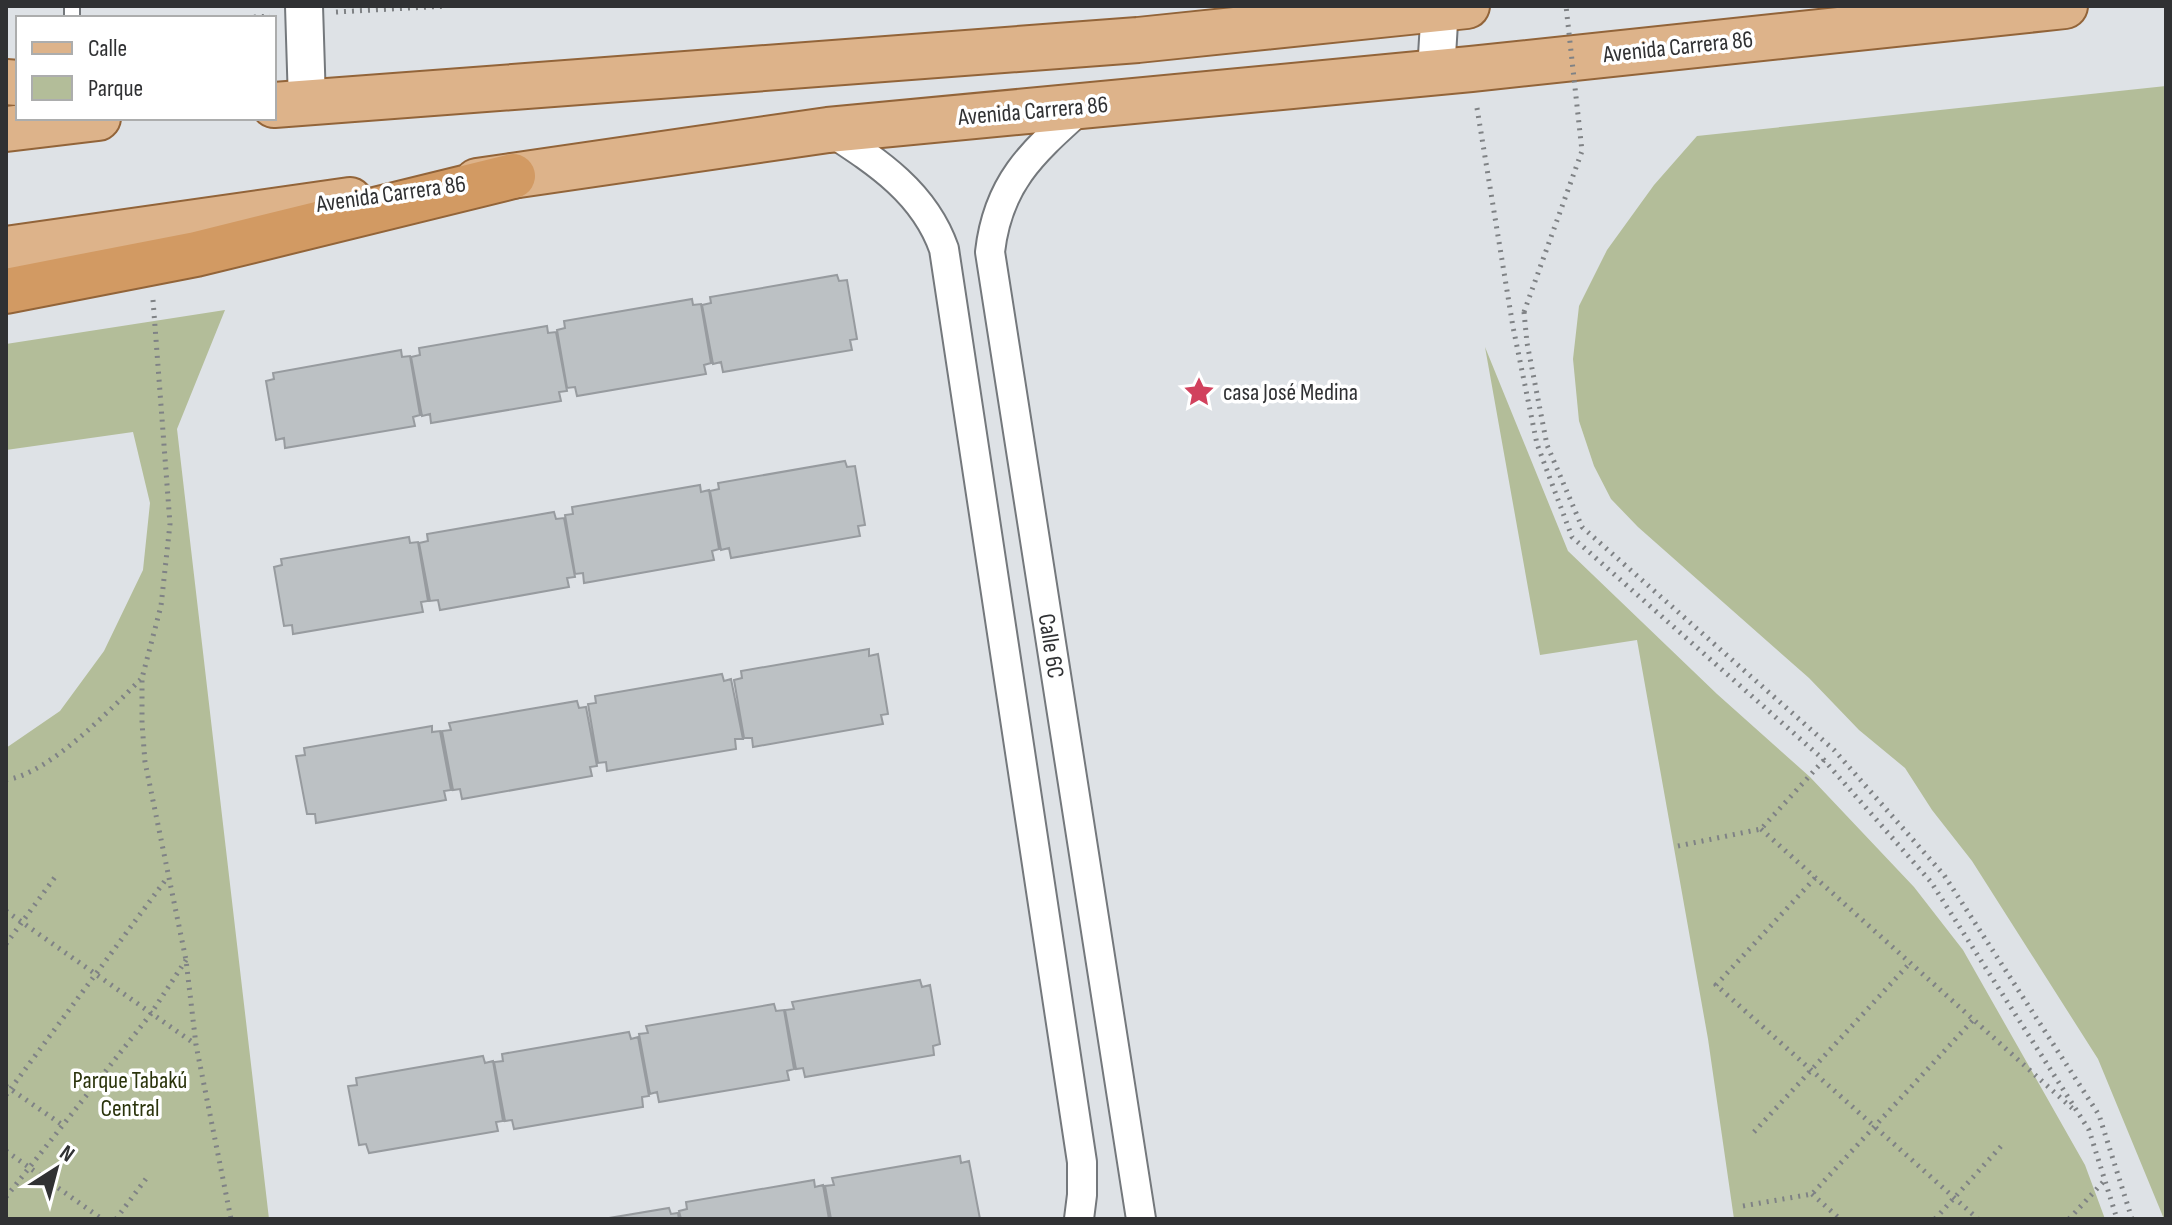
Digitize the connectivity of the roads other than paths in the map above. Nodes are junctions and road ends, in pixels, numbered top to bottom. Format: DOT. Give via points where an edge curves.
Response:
graph roads {
  1 [pos="304,6"];
  2 [pos="2065,6"];
  3 [pos="1449,7"];
  4 [pos="1454,71"];
  5 [pos="285,102"];
  6 [pos="1084,106"];
  7 [pos="81,120"];
  8 [pos="6,129"];
  9 [pos="828,130"];
  10 [pos="513,176"];
  11 [pos="137,248"];
  12 [pos="6,249"];
  13 [pos="6,291"];
  14 [pos="1079,1219"];
  15 [pos="1141,1219"];
  1 -- 5 [label="street"];
  2 -- 4 [label="main road, Avenida Carrera 86"];
  3 -- 4 [label="street"];
  3 -- 5 [label="main road" via="1138,40"];
  4 -- 6 [label="main road, Avenida Carrera 86"];
  6 -- 9 [label="main road, Avenida Carrera 86"];
  6 -- 15 [label="street, Calle 6C" via="1016,174 993,224 990,252"];
  7 -- 8 [label="main road"];
  9 -- 10 [label="main road, Avenida Carrera 86"];
  9 -- 14 [label="street, Calle 6C" via="908,190 936,226 944,249 1082,1162"];
  10 -- 11 [label="highway" via="196,254"];
  11 -- 12 [label="main road"];
  11 -- 13 [label="highway"];
}
